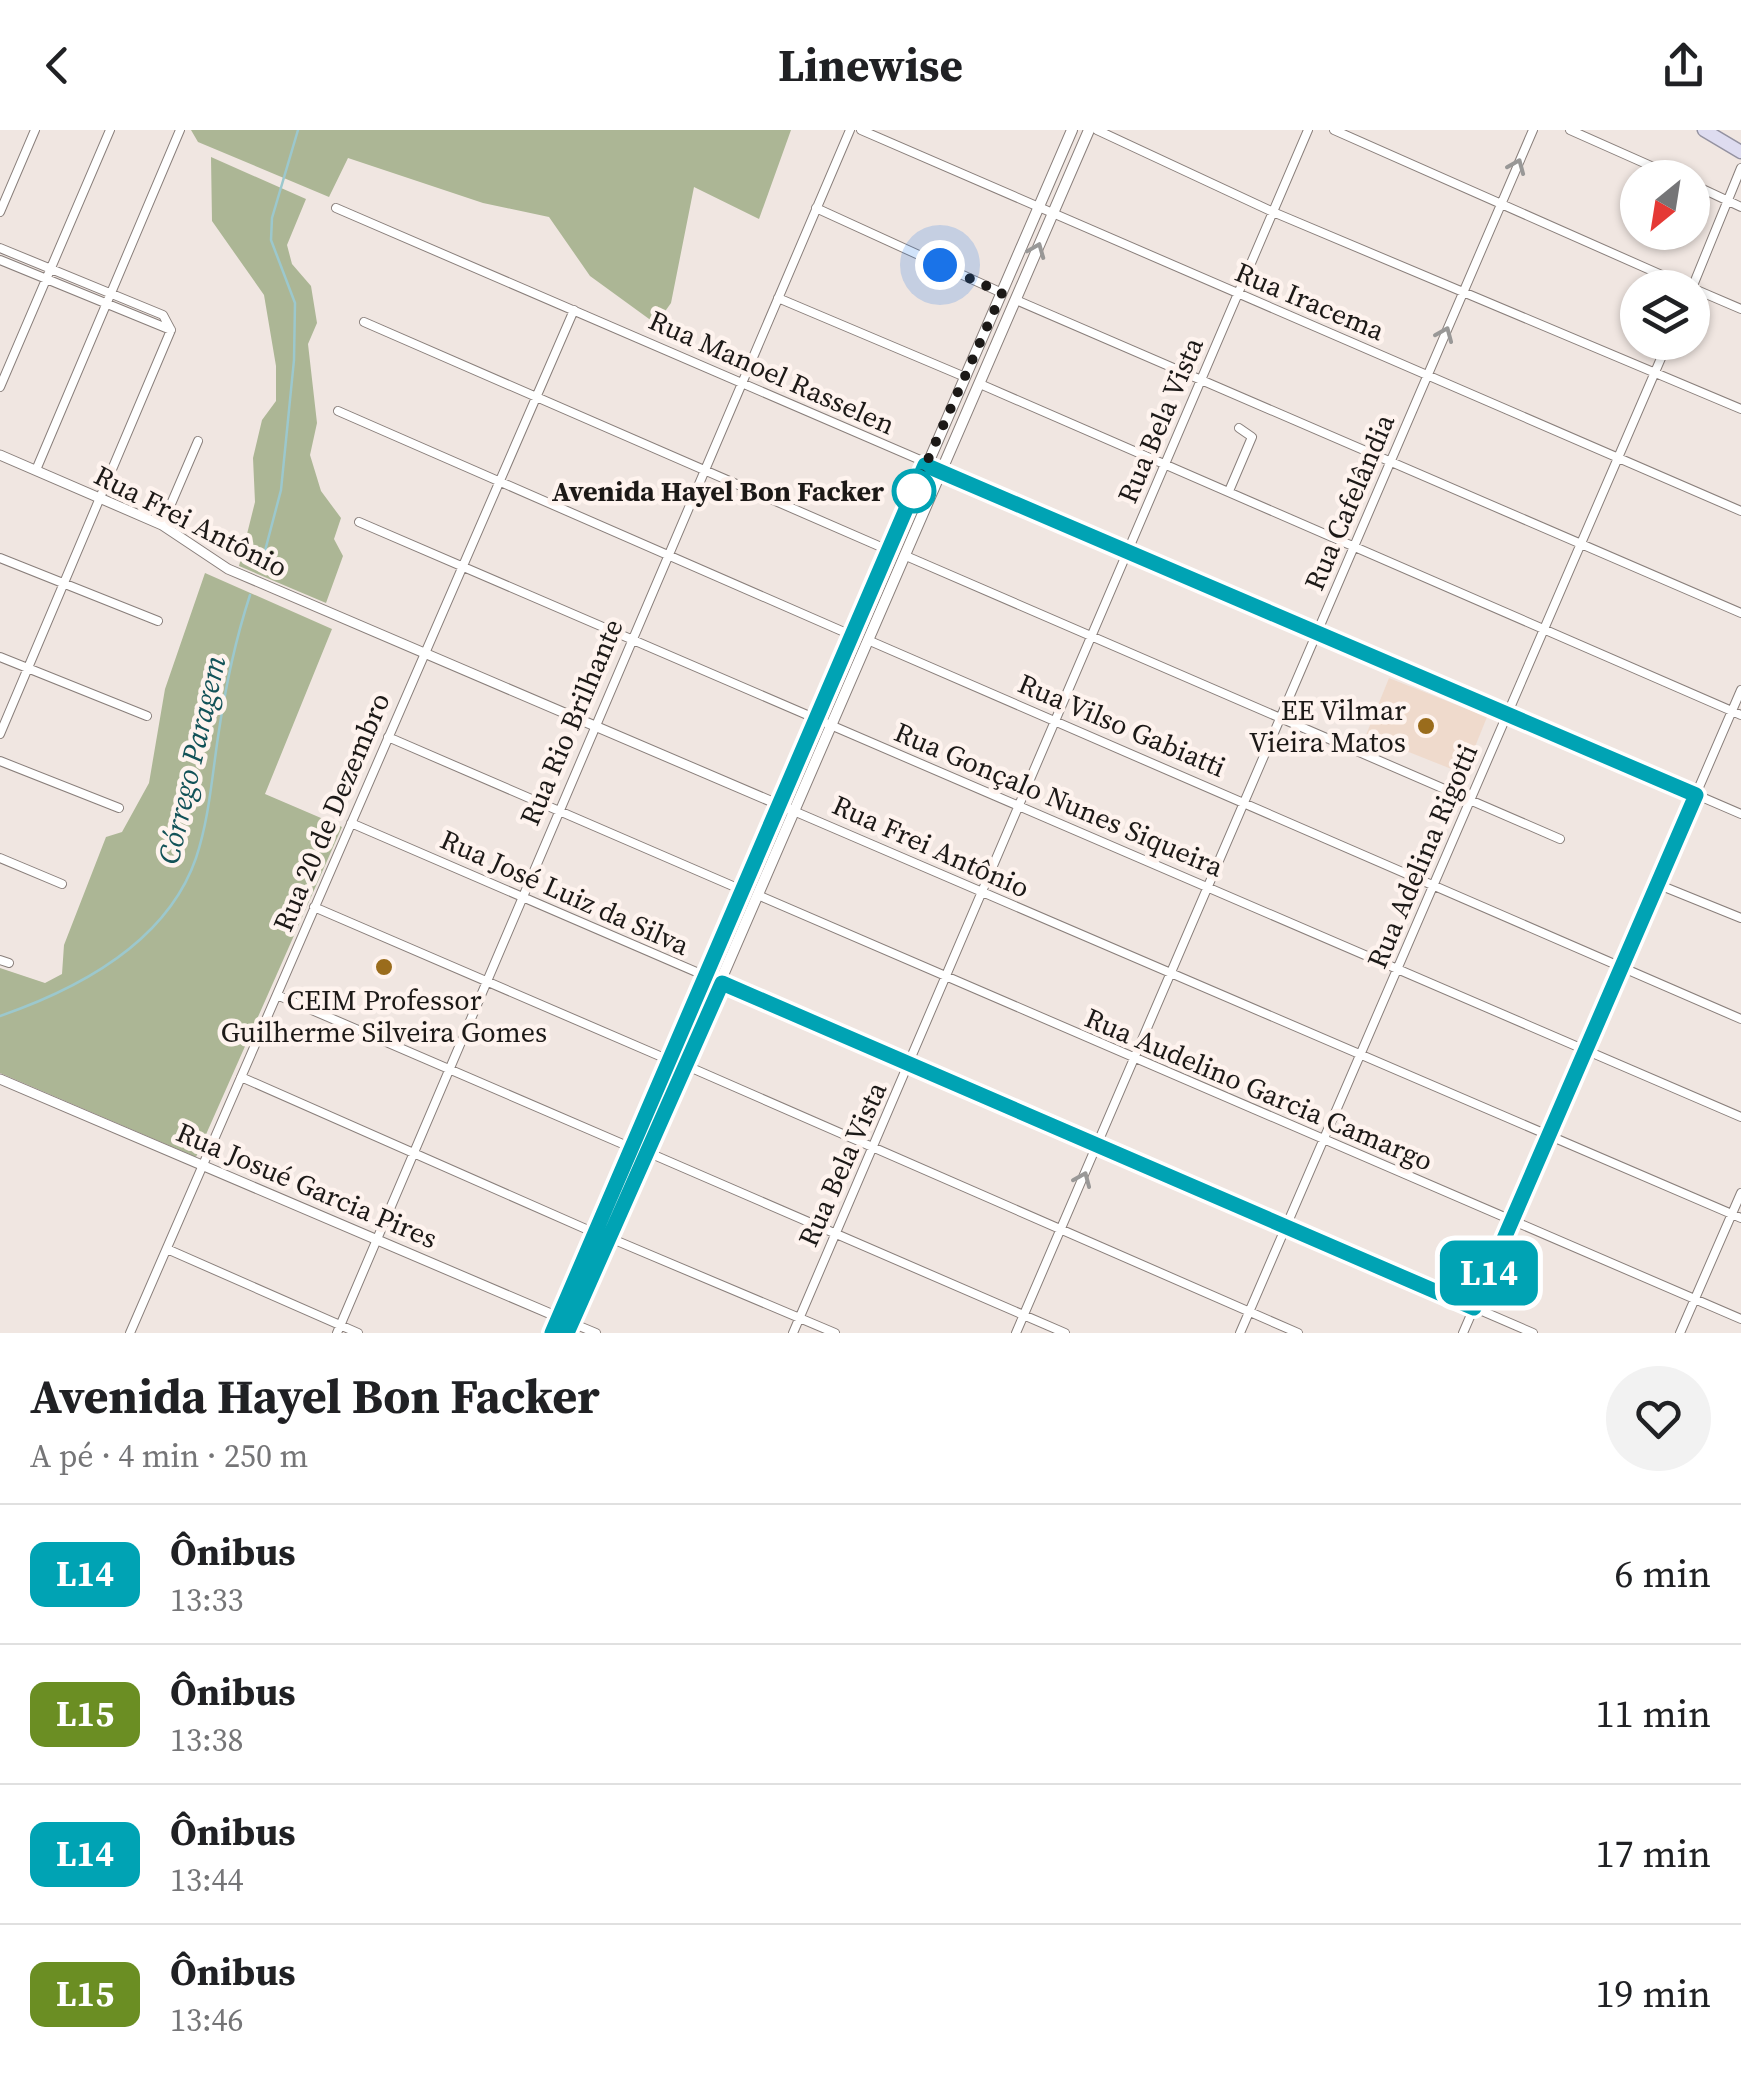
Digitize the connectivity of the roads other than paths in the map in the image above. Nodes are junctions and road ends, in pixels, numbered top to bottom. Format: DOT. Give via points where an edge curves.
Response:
graph roads {
  1 [pos="36,130"];
  2 [pos="110,130"];
  3 [pos="180,130"];
  4 [pos="850,130"];
  5 [pos="861,130"];
  6 [pos="1072,130"];
  7 [pos="1093,130"];
  8 [pos="1308,130"];
  9 [pos="1334,130"];
  10 [pos="1533,130"];
  11 [pos="1570,130"];
  12 [pos="1704,130"];
  13 [pos="1741,152"];
  14 [pos="1638,160"];
  15 [pos="1741,168"];
  16 [pos="1710,192"];
  17 [pos="1730,200"];
  18 [pos="1502,203"];
  19 [pos="1038,205"];
  20 [pos="1741,207"];
  21 [pos="336,208"];
  22 [pos="816,208"];
  23 [pos="1052,211"];
  24 [pos="0,212"];
  25 [pos="1273,212"];
  26 [pos="0,248"];
  27 [pos="0,260"];
  28 [pos="51,269"];
  29 [pos="1652,270"];
  30 [pos="1700,270"];
  31 [pos="47,280"];
  32 [pos="1464,289"];
  33 [pos="1002,293"];
  34 [pos="111,294"];
  35 [pos="1237,295"];
  36 [pos="1710,296"];
  37 [pos="778,298"];
  38 [pos="1016,300"];
  39 [pos="107,304"];
  40 [pos="1741,309"];
  41 [pos="574,310"];
  42 [pos="364,322"];
  43 [pos="171,330"];
  44 [pos="1660,360"];
  45 [pos="1656,369"];
  46 [pos="1427,376"];
  47 [pos="966,377"];
  48 [pos="1203,380"];
  49 [pos="741,381"];
  50 [pos="980,384"];
  51 [pos="0,388"];
  52 [pos="536,396"];
  53 [pos="1741,409"];
  54 [pos="338,411"];
  55 [pos="1240,428"];
  56 [pos="198,441"];
  57 [pos="0,455"];
  58 [pos="1618,458"];
  59 [pos="1391,460"];
  60 [pos="1166,464"];
  61 [pos="925,465"];
  62 [pos="703,468"];
  63 [pos="36,470"];
  64 [pos="942,471"];
  65 [pos="499,482"];
  66 [pos="1229,491"];
  67 [pos="99,498"];
  68 [pos="1741,511"];
  69 [pos="359,522"];
  70 [pos="162,524"];
  71 [pos="1355,544"];
  72 [pos="1581,544"];
  73 [pos="888,550"];
  74 [pos="1129,550"];
  75 [pos="666,554"];
  76 [pos="906,556"];
  77 [pos="0,558"];
  78 [pos="461,568"];
  79 [pos="62,584"];
  80 [pos="1741,614"];
  81 [pos="158,622"];
  82 [pos="1545,628"];
  83 [pos="1318,631"];
  84 [pos="852,635"];
  85 [pos="631,638"];
  86 [pos="1091,638"];
  87 [pos="870,641"];
  88 [pos="424,653"];
  89 [pos="0,657"];
  90 [pos="28,668"];
  91 [pos="1741,690"];
  92 [pos="1736,713"];
  93 [pos="1508,714"];
  94 [pos="147,716"];
  95 [pos="1280,718"];
  96 [pos="815,720"];
  97 [pos="1054,722"];
  98 [pos="593,725"];
  99 [pos="833,726"];
  100 [pos="0,734"];
  101 [pos="388,737"];
  102 [pos="0,760"];
  103 [pos="1696,795"];
  104 [pos="1470,800"];
  105 [pos="1244,802"];
  106 [pos="778,806"];
  107 [pos="1021,806"];
  108 [pos="119,808"];
  109 [pos="558,810"];
  110 [pos="796,812"];
  111 [pos="1741,814"];
  112 [pos="351,823"];
  113 [pos="1560,839"];
  114 [pos="0,858"];
  115 [pos="62,884"];
  116 [pos="1434,884"];
  117 [pos="1657,884"];
  118 [pos="1208,888"];
  119 [pos="742,890"];
  120 [pos="983,894"];
  121 [pos="760,896"];
  122 [pos="524,897"];
  123 [pos="314,907"];
  124 [pos="1741,918"];
  125 [pos="1621,969"];
  126 [pos="1397,970"];
  127 [pos="1170,974"];
  128 [pos="704,978"];
  129 [pos="946,978"];
  130 [pos="486,982"];
  131 [pos="722,983"];
  132 [pos="276,995"];
  133 [pos="1741,1019"];
  134 [pos="1585,1051"];
  135 [pos="1360,1056"];
  136 [pos="1134,1059"];
  137 [pos="668,1060"];
  138 [pos="910,1064"];
  139 [pos="687,1066"];
  140 [pos="449,1068"];
  141 [pos="240,1078"];
  142 [pos="0,1079"];
  143 [pos="1741,1117"];
  144 [pos="1548,1137"];
  145 [pos="1323,1141"];
  146 [pos="1097,1145"];
  147 [pos="632,1148"];
  148 [pos="875,1148"];
  149 [pos="413,1152"];
  150 [pos="646,1152"];
  151 [pos="203,1164"];
  152 [pos="1741,1193"];
  153 [pos="1736,1216"];
  154 [pos="1511,1222"];
  155 [pos="1286,1227"];
  156 [pos="1061,1230"];
  157 [pos="595,1232"];
  158 [pos="836,1234"];
  159 [pos="610,1238"];
  160 [pos="376,1240"];
  161 [pos="166,1248"];
  162 [pos="1694,1299"];
  163 [pos="1474,1308"];
  164 [pos="1249,1312"];
  165 [pos="1024,1316"];
  166 [pos="800,1318"];
  167 [pos="1741,1319"];
  168 [pos="558,1320"];
  169 [pos="570,1328"];
  170 [pos="338,1329"];
  171 [pos="130,1333"];
  172 [pos="358,1333"];
  173 [pos="552,1333"];
  174 [pos="596,1333"];
  175 [pos="793,1333"];
  176 [pos="835,1333"];
  177 [pos="1016,1333"];
  178 [pos="1065,1333"];
  179 [pos="1240,1333"];
  180 [pos="1298,1333"];
  181 [pos="1464,1333"];
  182 [pos="1533,1333"];
  183 [pos="1680,1333"];
  1 -- 24 [label="street"];
  2 -- 28 [label="street"];
  3 -- 34 [label="street"];
  4 -- 22 [label="street, Rua Rio Brilhante"];
  5 -- 19 [label="street, Rua Iracema"];
  6 -- 19 [label="main road"];
  7 -- 23 [label="main road"];
  7 -- 25 [label="street"];
  8 -- 25 [label="street, Rua Bela Vista"];
  9 -- 18 [label="street"];
  18 -- 10 [label="street, Rua Cafelândia, one-way"];
  11 -- 14 [label="street"];
  12 -- 13 [label="highway"];
  15 -- 17 [label="street"];
  16 -- 17 [label="street"];
  17 -- 20 [label="street"];
  17 -- 30 [label="street"];
  18 -- 29 [label="street"];
  18 -- 32 [label="street, Rua Cafelândia"];
  19 -- 23 [label="street, Rua Iracema"];
  19 -- 33 [label="main road"];
  21 -- 41 [label="street, Rua Manoel Rasselen"];
  22 -- 33 [label="street"];
  22 -- 37 [label="street, Rua Rio Brilhante"];
  23 -- 35 [label="street, Rua Iracema"];
  38 -- 23 [label="main road, one-way"];
  25 -- 32 [label="street"];
  25 -- 35 [label="street, Rua Bela Vista"];
  26 -- 28 [label="street"];
  27 -- 31 [label="street"];
  28 -- 31 [label="street"];
  28 -- 34 [label="street"];
  31 -- 39 [label="street"];
  31 -- 51 [label="street"];
  32 -- 45 [label="street"];
  46 -- 32 [label="street, Rua Cafelândia, one-way"];
  33 -- 47 [label="main road"];
  34 -- 39 [label="street"];
  34 -- 43 [label="street" via="163,315"];
  35 -- 46 [label="street, Rua Iracema"];
  35 -- 48 [label="street, Rua Bela Vista"];
  36 -- 40 [label="street"];
  37 -- 47 [label="street"];
  37 -- 49 [label="street, Rua Rio Brilhante"];
  38 -- 48 [label="street"];
  38 -- 50 [label="main road"];
  39 -- 43 [label="street"];
  39 -- 63 [label="street"];
  41 -- 49 [label="street, Rua Manoel Rasselen"];
  41 -- 52 [label="street, Rua 20 de Dezembro"];
  42 -- 52 [label="street"];
  43 -- 67 [label="street"];
  44 -- 45 [label="street, Rua Adelina Rigotti"];
  45 -- 53 [label="street"];
  45 -- 58 [label="street, Rua Adelina Rigotti"];
  46 -- 58 [label="street, Rua Iracema"];
  46 -- 59 [label="street, Rua Cafelândia"];
  47 -- 61 [label="main road"];
  48 -- 59 [label="street"];
  48 -- 60 [label="street, Rua Bela Vista"];
  49 -- 61 [label="street, Rua Manoel Rasselen"];
  49 -- 62 [label="street, Rua Rio Brilhante"];
  50 -- 60 [label="street"];
  50 -- 64 [label="main road"];
  52 -- 62 [label="street"];
  52 -- 65 [label="street, Rua 20 de Dezembro"];
  54 -- 65 [label="street"];
  55 -- 66 [label="street" via="1252,436"];
  56 -- 70 [label="street"];
  57 -- 63 [label="street, Rua Frei Antônio"];
  58 -- 68 [label="street, Rua Iracema"];
  58 -- 72 [label="street, Rua Adelina Rigotti"];
  59 -- 71 [label="street, Rua Cafelândia"];
  59 -- 72 [label="street"];
  60 -- 66 [label="street"];
  60 -- 74 [label="street, Rua Bela Vista"];
  61 -- 64 [label="street, Rua Manoel Rasselen"];
  61 -- 73 [label="main road"];
  62 -- 73 [label="street"];
  62 -- 75 [label="street, Rua Rio Brilhante"];
  63 -- 67 [label="street, Rua Frei Antônio"];
  64 -- 74 [label="street, Rua Manoel Rasselen"];
  64 -- 76 [label="main road"];
  65 -- 75 [label="street"];
  65 -- 78 [label="street, Rua 20 de Dezembro"];
  66 -- 71 [label="street"];
  67 -- 70 [label="street, Rua Frei Antônio"];
  67 -- 79 [label="street"];
  69 -- 78 [label="street, Rua Gonçalo Nunes Siqueira"];
  70 -- 88 [label="street, Rua Frei Antônio" via="240,574"];
  71 -- 82 [label="street"];
  71 -- 83 [label="street, Rua Cafelândia"];
  72 -- 80 [label="street"];
  72 -- 82 [label="street, Rua Adelina Rigotti"];
  73 -- 84 [label="main road"];
  74 -- 83 [label="street, Rua Manoel Rasselen"];
  74 -- 86 [label="street, Rua Bela Vista"];
  75 -- 84 [label="street"];
  75 -- 85 [label="street, Rua Rio Brilhante"];
  76 -- 86 [label="street"];
  76 -- 87 [label="main road"];
  77 -- 79 [label="street"];
  78 -- 85 [label="street, Rua Gonçalo Nunes Siqueira"];
  78 -- 88 [label="street, Rua 20 de Dezembro"];
  79 -- 81 [label="street"];
  79 -- 90 [label="street"];
  82 -- 92 [label="street"];
  82 -- 93 [label="street, Rua Adelina Rigotti"];
  83 -- 93 [label="street, Rua Manoel Rasselen"];
  83 -- 95 [label="street, Rua Cafelândia"];
  84 -- 96 [label="main road"];
  85 -- 96 [label="street, Rua Gonçalo Nunes Siqueira"];
  85 -- 98 [label="street, Rua Rio Brilhante"];
  86 -- 95 [label="street"];
  86 -- 97 [label="street, Rua Bela Vista"];
  87 -- 97 [label="street, Rua Vilso Gabiatti"];
  87 -- 99 [label="main road"];
  88 -- 98 [label="street, Rua Frei Antônio"];
  88 -- 101 [label="street, Rua 20 de Dezembro"];
  89 -- 90 [label="street"];
  90 -- 94 [label="street"];
  90 -- 100 [label="street"];
  91 -- 92 [label="street"];
  92 -- 103 [label="street"];
  93 -- 103 [label="street, Rua Manoel Rasselen"];
  93 -- 104 [label="street, Rua Adelina Rigotti"];
  95 -- 104 [label="street"];
  95 -- 105 [label="street, Rua Cafelândia"];
  96 -- 99 [label="street, Rua Gonçalo Nunes Siqueira"];
  96 -- 106 [label="main road"];
  97 -- 105 [label="street, Rua Vilso Gabiatti"];
  97 -- 107 [label="street, Rua Bela Vista"];
  98 -- 106 [label="street, Rua Frei Antônio"];
  98 -- 109 [label="street, Rua Rio Brilhante"];
  99 -- 107 [label="street, Rua Gonçalo Nunes Siqueira"];
  99 -- 110 [label="main road"];
  101 -- 109 [label="street"];
  101 -- 112 [label="street, Rua 20 de Dezembro"];
  102 -- 108 [label="street"];
  103 -- 111 [label="street, Rua Manoel Rasselen"];
  103 -- 117 [label="street"];
  104 -- 113 [label="street"];
  104 -- 116 [label="street, Rua Adelina Rigotti"];
  105 -- 116 [label="street, Rua Vilso Gabiatti"];
  105 -- 118 [label="street, Rua Cafelândia"];
  106 -- 110 [label="street, Rua Frei Antônio"];
  106 -- 119 [label="main road"];
  107 -- 118 [label="street, Rua Gonçalo Nunes Siqueira"];
  107 -- 120 [label="street, Rua Bela Vista"];
  109 -- 119 [label="street"];
  109 -- 122 [label="street, Rua Rio Brilhante"];
  110 -- 120 [label="street, Rua Frei Antônio"];
  110 -- 121 [label="main road"];
  112 -- 122 [label="street, Rua José Luiz da Silva"];
  112 -- 123 [label="street, Rua 20 de Dezembro"];
  114 -- 115 [label="street"];
  116 -- 125 [label="street, Rua Vilso Gabiatti"];
  116 -- 126 [label="street, Rua Adelina Rigotti"];
  117 -- 124 [label="street"];
  117 -- 125 [label="street"];
  118 -- 126 [label="street, Rua Gonçalo Nunes Siqueira"];
  118 -- 127 [label="street, Rua Cafelândia"];
  119 -- 128 [label="main road"];
  120 -- 127 [label="street, Rua Frei Antônio"];
  120 -- 129 [label="street, Rua Bela Vista"];
  121 -- 129 [label="street, Rua Audelino Garcia Camargo"];
  121 -- 131 [label="main road"];
  122 -- 128 [label="street, Rua José Luiz da Silva"];
  122 -- 130 [label="street, Rua Rio Brilhante"];
  123 -- 130 [label="street"];
  123 -- 132 [label="street, Rua 20 de Dezembro"];
  125 -- 133 [label="street, Rua Vilso Gabiatti"];
  125 -- 134 [label="street"];
  126 -- 134 [label="street, Rua Gonçalo Nunes Siqueira"];
  126 -- 135 [label="street, Rua Adelina Rigotti"];
  127 -- 135 [label="street, Rua Frei Antônio"];
  127 -- 136 [label="street, Rua Cafelândia"];
  128 -- 131 [label="street, Rua José Luiz da Silva"];
  128 -- 137 [label="main road"];
  129 -- 136 [label="street, Rua Audelino Garcia Camargo"];
  129 -- 138 [label="street, Rua Bela Vista"];
  130 -- 137 [label="street"];
  130 -- 140 [label="street, Rua Rio Brilhante"];
  131 -- 138 [label="street, Rua José Luiz da Silva"];
  131 -- 139 [label="main road"];
  132 -- 140 [label="street"];
  132 -- 141 [label="street, Rua 20 de Dezembro"];
  134 -- 143 [label="street, Rua Gonçalo Nunes Siqueira"];
  134 -- 144 [label="street"];
  135 -- 144 [label="street, Rua Frei Antônio"];
  135 -- 145 [label="street, Rua Adelina Rigotti"];
  136 -- 145 [label="street, Rua Audelino Garcia Camargo"];
  136 -- 146 [label="street, Rua Cafelândia"];
  137 -- 147 [label="main road"];
  138 -- 146 [label="street, Rua José Luiz da Silva"];
  138 -- 148 [label="street, Rua Bela Vista"];
  139 -- 148 [label="street"];
  139 -- 150 [label="main road"];
  140 -- 147 [label="street"];
  140 -- 149 [label="street, Rua Rio Brilhante"];
  141 -- 149 [label="street"];
  141 -- 151 [label="street, Rua 20 de Dezembro"];
  142 -- 151 [label="street, Rua Josué Garcia Pires"];
  144 -- 153 [label="street, Rua Frei Antônio"];
  144 -- 154 [label="street"];
  145 -- 154 [label="street, Rua Audelino Garcia Camargo"];
  145 -- 155 [label="street, Rua Adelina Rigotti"];
  146 -- 155 [label="street, Rua José Luiz da Silva"];
  156 -- 146 [label="street, Rua Cafelândia, one-way"];
  147 -- 157 [label="main road"];
  148 -- 156 [label="street"];
  148 -- 158 [label="street, Rua Bela Vista"];
  149 -- 157 [label="street"];
  149 -- 160 [label="street, Rua Rio Brilhante"];
  150 -- 158 [label="street"];
  150 -- 159 [label="main road"];
  151 -- 160 [label="street, Rua Josué Garcia Pires"];
  151 -- 161 [label="street, Rua 20 de Dezembro"];
  152 -- 153 [label="street"];
  153 -- 162 [label="street"];
  154 -- 162 [label="street, Rua Audelino Garcia Camargo"];
  154 -- 163 [label="street"];
  155 -- 163 [label="street, Rua José Luiz da Silva"];
  155 -- 164 [label="street, Rua Adelina Rigotti"];
  156 -- 164 [label="street"];
  156 -- 165 [label="street, Rua Cafelândia"];
  157 -- 168 [label="main road"];
  158 -- 165 [label="street"];
  158 -- 166 [label="street, Rua Bela Vista"];
  159 -- 166 [label="street"];
  159 -- 169 [label="main road"];
  160 -- 168 [label="street, Rua Josué Garcia Pires"];
  160 -- 170 [label="street, Rua Rio Brilhante"];
  161 -- 170 [label="street"];
  161 -- 171 [label="street, Rua 20 de Dezembro"];
  162 -- 167 [label="street, Rua Audelino Garcia Camargo"];
  162 -- 183 [label="street"];
  163 -- 181 [label="street"];
  163 -- 182 [label="street, Rua José Luiz da Silva"];
  164 -- 179 [label="street, Rua Adelina Rigotti"];
  164 -- 180 [label="street"];
  165 -- 177 [label="street, Rua Cafelândia"];
  165 -- 178 [label="street"];
  166 -- 175 [label="street, Rua Bela Vista"];
  166 -- 176 [label="street"];
  168 -- 169 [label="street, Rua Josué Garcia Pires"];
  168 -- 173 [label="main road"];
  169 -- 174 [label="street, Rua Josué Garcia Pires"];
  170 -- 172 [label="street"];
}
